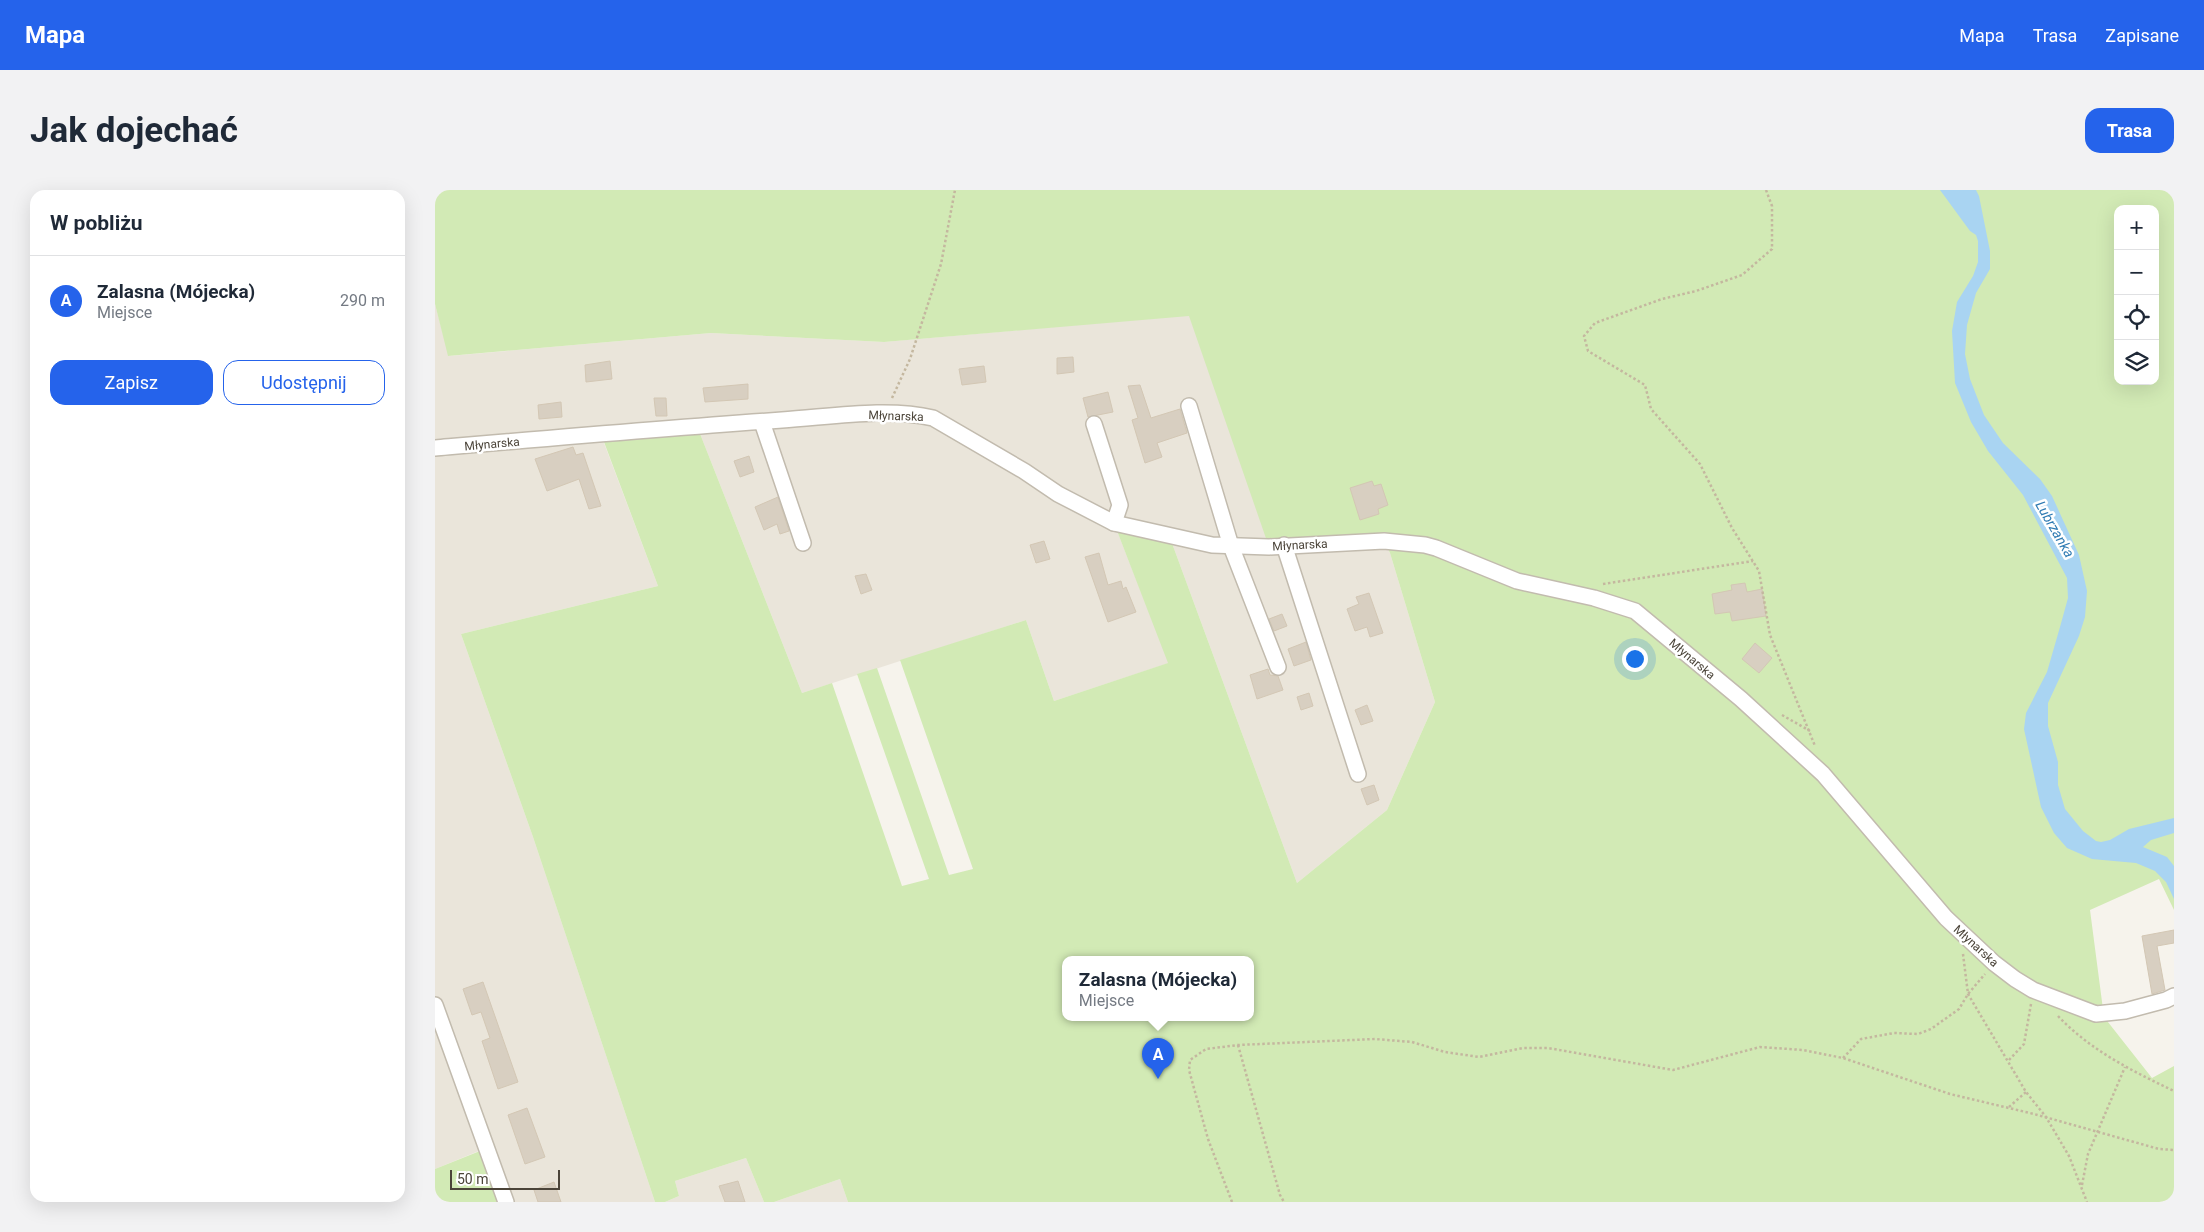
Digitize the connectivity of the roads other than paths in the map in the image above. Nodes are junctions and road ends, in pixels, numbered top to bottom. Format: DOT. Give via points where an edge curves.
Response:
graph roads {
  1 [pos="1189,406"];
  2 [pos="762,422"];
  3 [pos="1094,424"];
  4 [pos="435,448"];
  5 [pos="1114,523"];
  6 [pos="803,543"];
  7 [pos="1284,545"];
  8 [pos="1231,546"];
  9 [pos="1278,667"];
  10 [pos="1358,774"];
  11 [pos="2174,996"];
  12 [pos="435,1005"];
  13 [pos="439,1027"];
  14 [pos="506,1202"];
  1 -- 8 [label="street"];
  2 -- 4 [label="street, Młynarska"];
  2 -- 5 [label="street, Młynarska" via="884,414 917,414 933,418 1058,494"];
  2 -- 6 [label="street"];
  3 -- 5 [label="street" via="1120,505"];
  5 -- 8 [label="street, Młynarska" via="1212,545"];
  7 -- 8 [label="street, Młynarska"];
  7 -- 10 [label="street"];
  7 -- 11 [label="street, Młynarska" via="1384,541 1425,545 1517,581 1635,611 1741,699 1823,774 1939,911 1994,964 2033,990 2096,1014 2125,1011"];
  8 -- 9 [label="street"];
  12 -- 13 [label="street"];
  13 -- 14 [label="street"];
}
